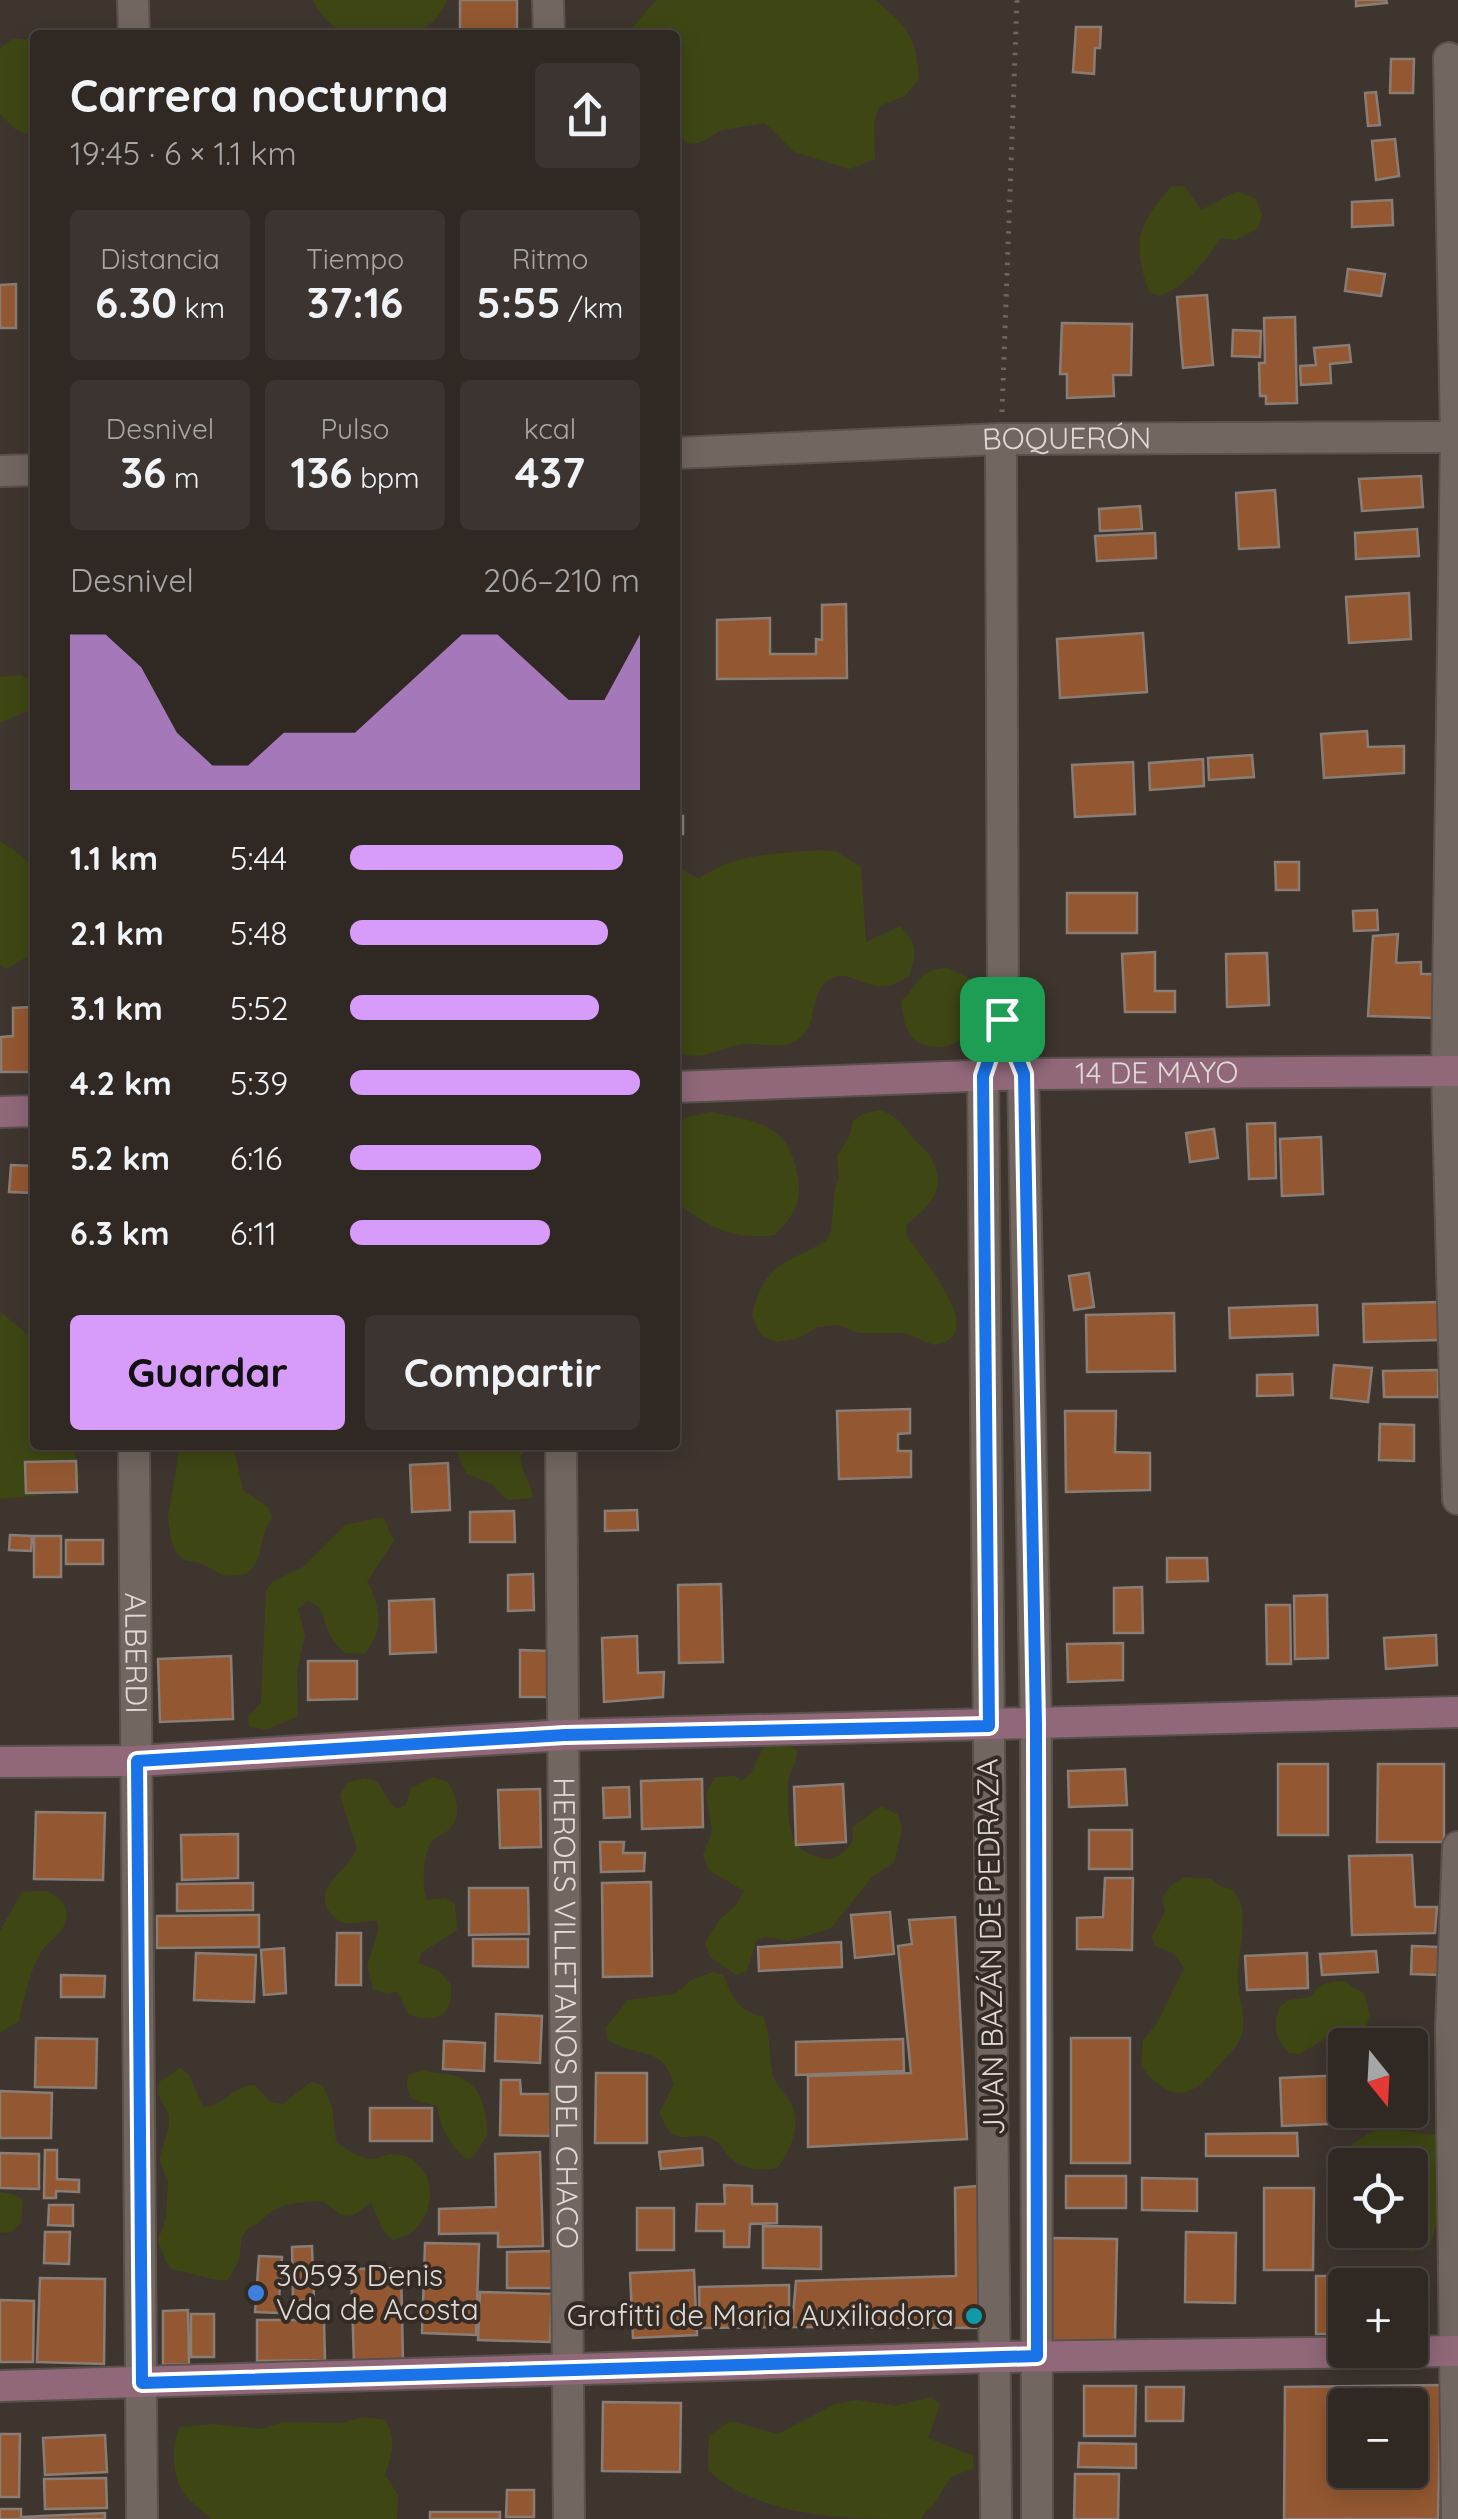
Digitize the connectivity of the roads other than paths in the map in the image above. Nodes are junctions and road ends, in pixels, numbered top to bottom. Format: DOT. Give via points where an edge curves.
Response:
graph roads {
  1 [pos="133,0"];
  2 [pos="548,0"];
  3 [pos="134,30"];
  4 [pos="548,30"];
  5 [pos="1449,58"];
  6 [pos="1457,437"];
  7 [pos="1001,440"];
  8 [pos="680,453"];
  9 [pos="30,470"];
  10 [pos="0,471"];
  11 [pos="1002,1019"];
  12 [pos="1452,1071"];
  13 [pos="1024,1074"];
  14 [pos="983,1076"];
  15 [pos="680,1086"];
  16 [pos="30,1111"];
  17 [pos="0,1112"];
  18 [pos="134,1450"];
  19 [pos="562,1450"];
  20 [pos="1458,1499"];
  21 [pos="1458,1712"];
  22 [pos="1036,1724"];
  23 [pos="989,1726"];
  24 [pos="565,1735"];
  25 [pos="137,1761"];
  26 [pos="0,1762"];
  27 [pos="1458,1846"];
  28 [pos="1457,2351"];
  29 [pos="1037,2356"];
  30 [pos="994,2357"];
  31 [pos="569,2370"];
  32 [pos="142,2383"];
  33 [pos="0,2386"];
  34 [pos="142,2519"];
  35 [pos="570,2519"];
  36 [pos="996,2519"];
  37 [pos="1038,2519"];
  38 [pos="1457,2519"];
  1 -- 3 [label="street"];
  2 -- 4 [label="street"];
  5 -- 6 [label="street"];
  6 -- 7 [label="street, BOQUERÓN"];
  6 -- 12 [label="street"];
  7 -- 8 [label="street, BOQUERÓN"];
  7 -- 11 [label="street"];
  9 -- 10 [label="street"];
  11 -- 13 [label="street"];
  11 -- 14 [label="street, JUAN BAZÁN DE PEDRAZA"];
  12 -- 13 [label="main road, 14 DE MAYO"];
  12 -- 20 [label="street"];
  13 -- 14 [label="main road, 14 DE MAYO"];
  13 -- 22 [label="street"];
  14 -- 15 [label="main road, 14 DE MAYO"];
  14 -- 23 [label="street, JUAN BAZÁN DE PEDRAZA"];
  16 -- 17 [label="main road"];
  18 -- 25 [label="street, ALBERDI"];
  19 -- 24 [label="street, HEROES VILLETANOS DEL CHACO"];
  21 -- 22 [label="main road"];
  22 -- 23 [label="main road"];
  22 -- 29 [label="street"];
  23 -- 24 [label="main road"];
  23 -- 30 [label="street, JUAN BAZÁN DE PEDRAZA"];
  24 -- 25 [label="main road"];
  24 -- 31 [label="street, HEROES VILLETANOS DEL CHACO"];
  25 -- 26 [label="main road"];
  25 -- 32 [label="street, ALBERDI"];
  27 -- 28 [label="street" via="1451,2029"];
  28 -- 29 [label="main road"];
  28 -- 38 [label="street"];
  29 -- 30 [label="main road"];
  29 -- 37 [label="street"];
  30 -- 31 [label="main road"];
  30 -- 36 [label="street, JUAN BAZÁN DE PEDRAZA"];
  31 -- 32 [label="main road"];
  31 -- 35 [label="street, HEROES VILLETANOS DEL CHACO"];
  32 -- 33 [label="main road"];
  32 -- 34 [label="street, ALBERDI"];
}
